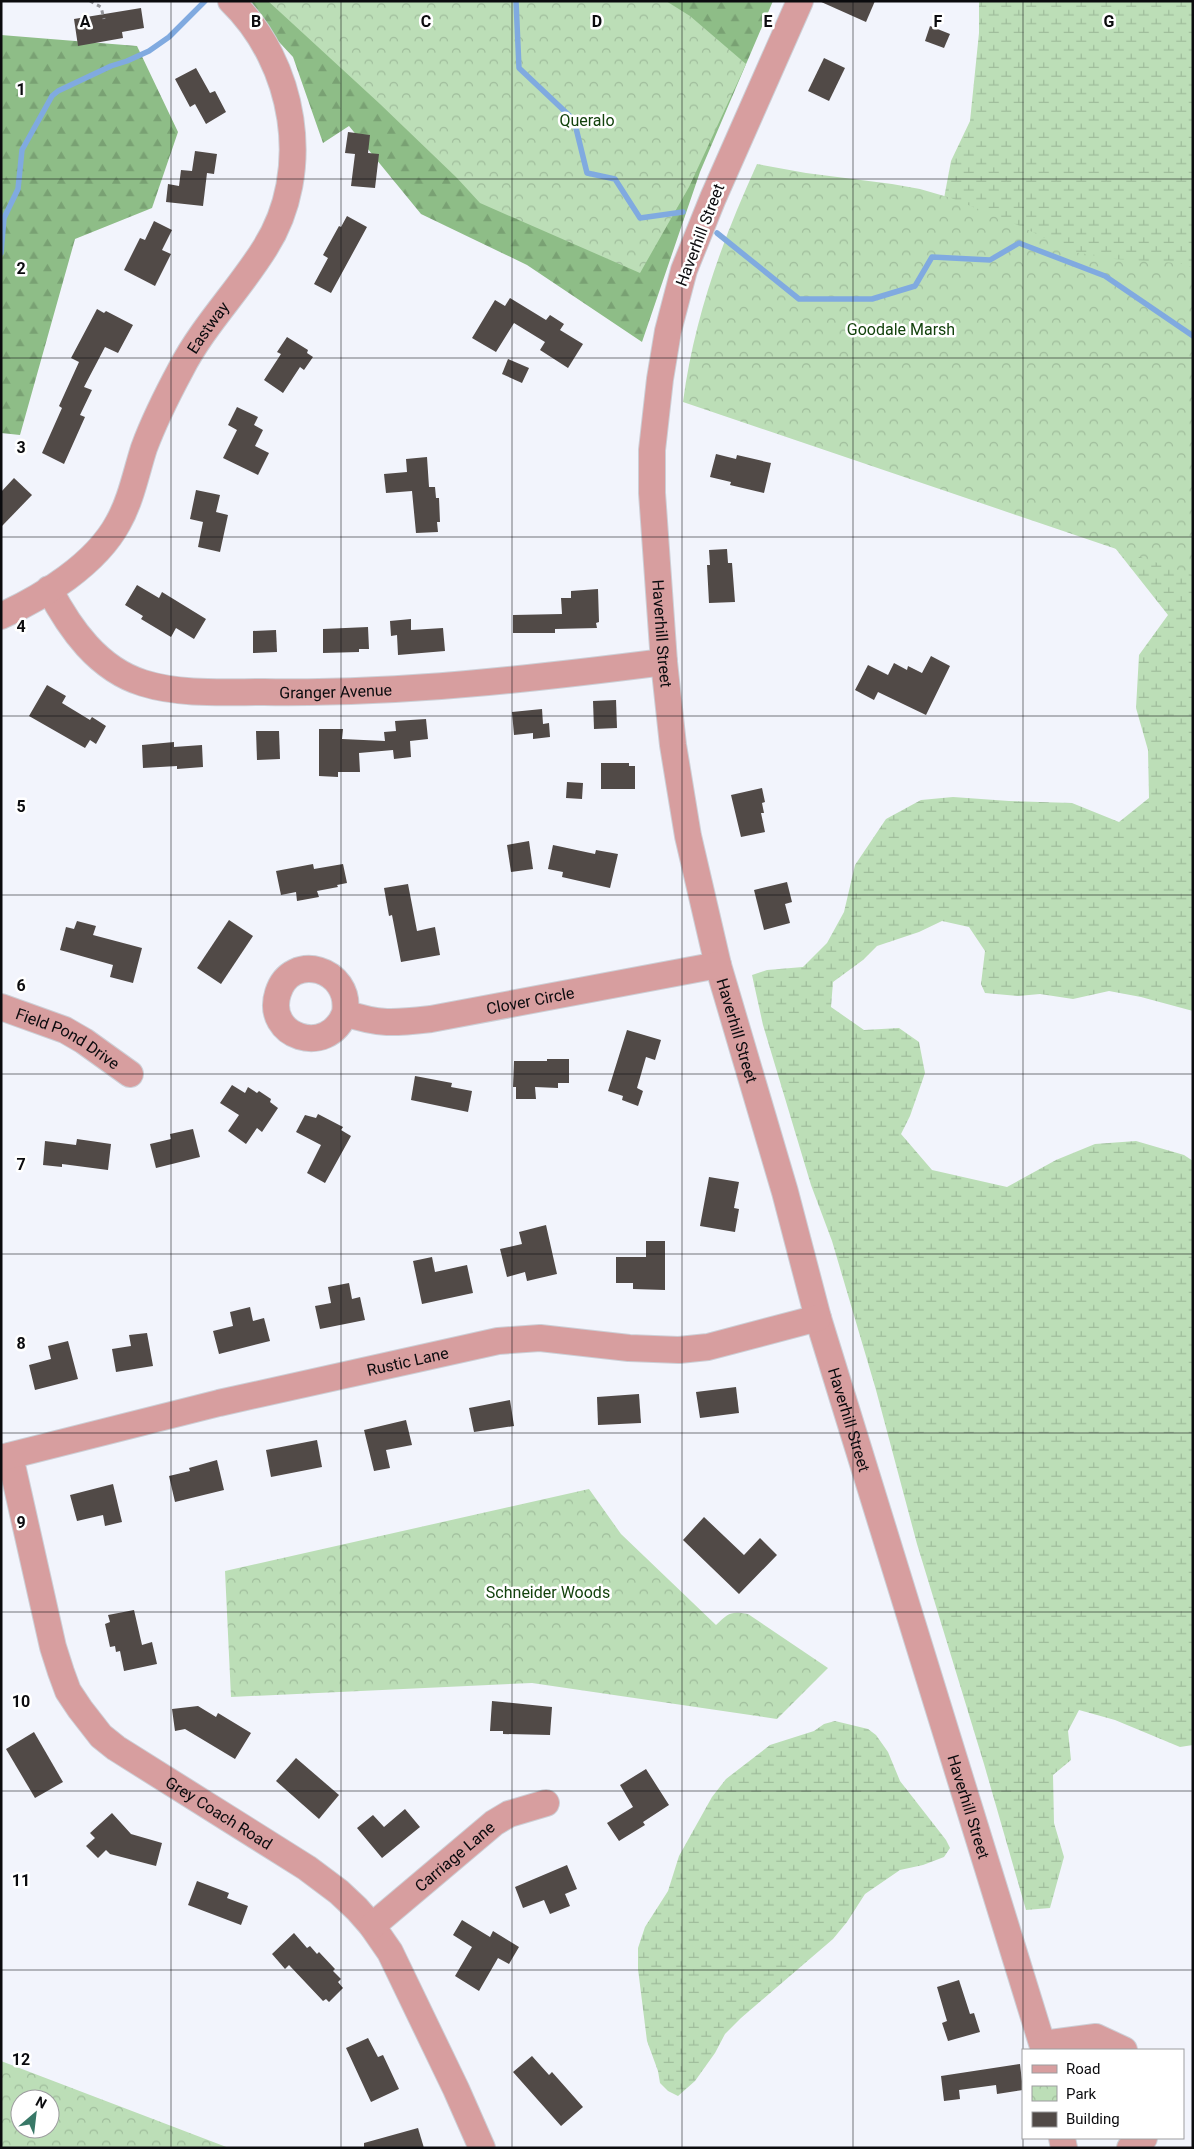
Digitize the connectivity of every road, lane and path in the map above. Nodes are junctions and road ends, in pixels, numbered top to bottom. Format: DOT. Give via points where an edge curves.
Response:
graph roads {
  1 [pos="90,1"];
  2 [pos="231,1"];
  3 [pos="800,1"];
  4 [pos="104,19"];
  5 [pos="49,589"];
  6 [pos="1,616"];
  7 [pos="664,662"];
  8 [pos="718,965"];
  9 [pos="1,1007"];
  10 [pos="345,1013"];
  11 [pos="130,1074"];
  12 [pos="818,1318"];
  13 [pos="5,1457"];
  14 [pos="546,1803"];
  15 [pos="372,1926"];
  16 [pos="1044,2047"];
  17 [pos="1122,2049"];
  18 [pos="1143,2139"];
  19 [pos="482,2148"];
  20 [pos="1130,2148"];
  1 -- 4 [label="path" via="101,7"];
  2 -- 5 [label="street, Eastway" via="255,28 269,52 291,116 293,144 289,184 282,211 266,248 182,366 145,447 118,524 96,554"];
  3 -- 7 [label="street, Haverhill Street" via="684,270 668,331 652,450"];
  5 -- 6 [label="street, Eastway"];
  5 -- 7 [label="street, Granger Avenue" via="73,630 113,668 143,683 191,690 302,693 411,690"];
  7 -- 8 [label="street, Haverhill Street" via="682,798"];
  8 -- 10 [label="street, Clover Circle" via="431,1019 383,1023"];
  8 -- 12 [label="street, Haverhill Street" via="785,1192"];
  9 -- 11 [label="street, Field Pond Drive" via="65,1030"];
  12 -- 13 [label="street, Rustic Lane" via="708,1347 679,1350 540,1338 498,1341 210,1405"];
  12 -- 16 [label="street, Haverhill Street"];
  13 -- 15 [label="street, Grey Coach Road" via="52,1647 68,1691 90,1723 101,1736 134,1761 323,1878"];
  14 -- 15 [label="street, Carriage Lane" via="514,1812 494,1823"];
  15 -- 19 [label="street, Grey Coach Road" via="411,1993"];
  16 -- 17 [label="street" via="1096,2037"];
  18 -- 20 [label="street"];
}
